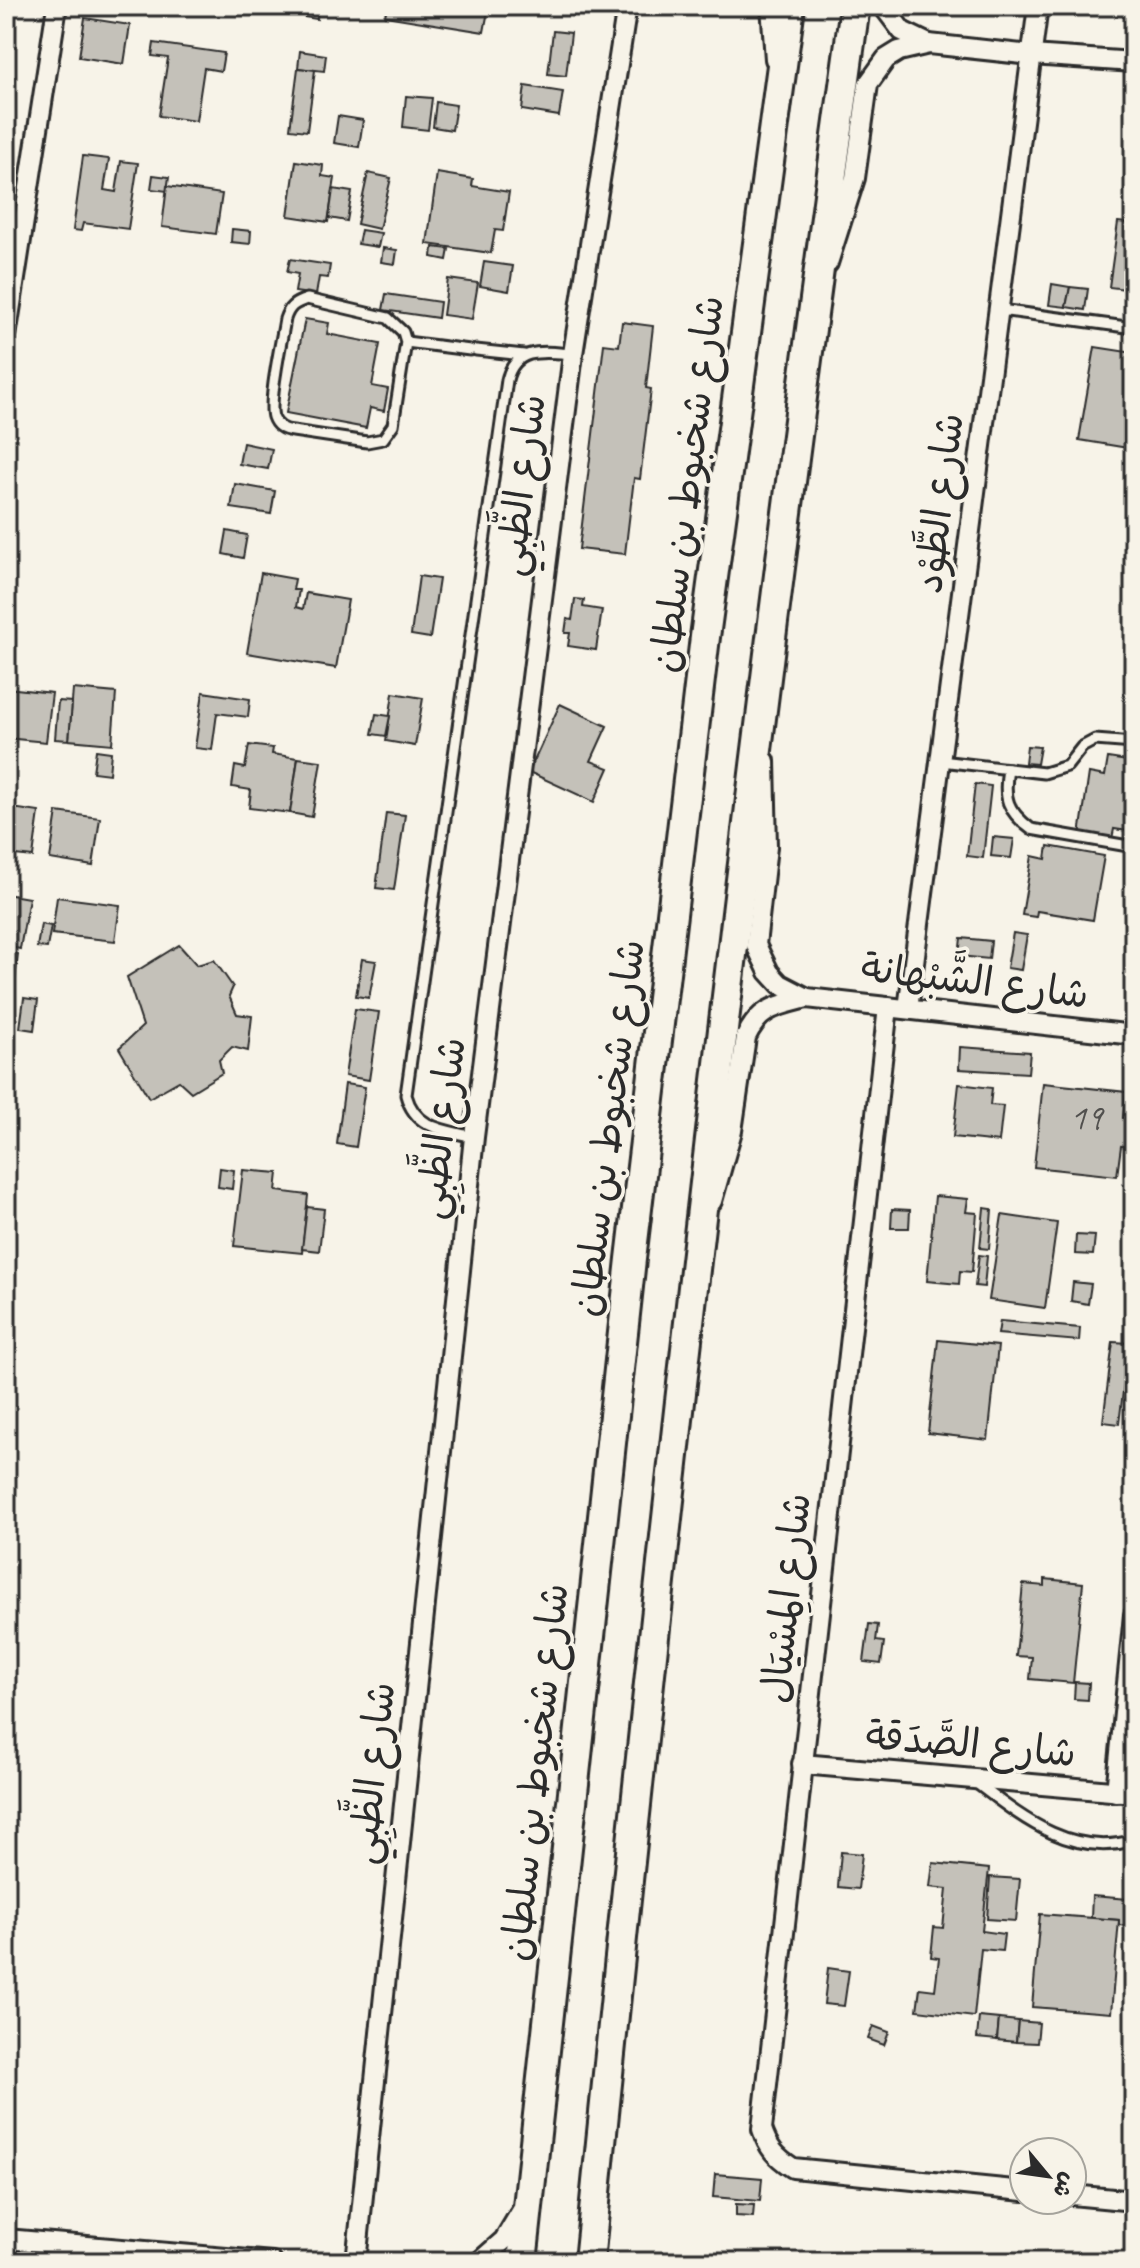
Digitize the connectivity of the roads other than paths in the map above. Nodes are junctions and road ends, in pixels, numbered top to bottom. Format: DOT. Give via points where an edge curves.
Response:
graph roads {
  1 [pos="57,6"];
  2 [pos="627,6"];
  3 [pos="771,6"];
  4 [pos="790,6"];
  5 [pos="855,6"];
  6 [pos="883,6"];
  7 [pos="1038,6"];
  8 [pos="929,44"];
  9 [pos="1031,55"];
  10 [pos="1134,62"];
  11 [pos="780,79"];
  12 [pos="817,285"];
  13 [pos="1000,310"];
  14 [pos="1134,328"];
  15 [pos="6,337"];
  16 [pos="406,342"];
  17 [pos="573,354"];
  18 [pos="524,355"];
  19 [pos="758,731"];
  20 [pos="1134,743"];
  21 [pos="941,761"];
  22 [pos="1008,769"];
  23 [pos="1134,847"];
  24 [pos="807,998"];
  25 [pos="888,1007"];
  26 [pos="908,1009"];
  27 [pos="1134,1035"];
  28 [pos="474,1137"];
  29 [pos="697,1238"];
  30 [pos="1134,1615"];
  31 [pos="802,1764"];
  32 [pos="969,1778"];
  33 [pos="1125,1793"];
  34 [pos="1134,1840"];
  35 [pos="1008,2190"];
  36 [pos="1088,2197"];
  37 [pos="527,2201"];
  38 [pos="1134,2201"];
  39 [pos="6,2239"];
  40 [pos="272,2262"];
  41 [pos="356,2262"];
  42 [pos="479,2262"];
  43 [pos="522,2262"];
  44 [pos="589,2262"];
  1 -- 15 [label="street"];
  2 -- 17 [label="street, شارع الظَّبِي"];
  3 -- 11 [label="street"];
  4 -- 11 [label="main road, شارع شخبوط بن سلطان"];
  5 -- 12 [label="main road"];
  6 -- 8 [label="street" via="902,31"];
  7 -- 9 [label="street, شارع الطَّوْد"];
  8 -- 9 [label="street"];
  8 -- 12 [label="street" via="886,59 868,84 848,205"];
  9 -- 10 [label="street"];
  9 -- 13 [label="street, شارع الطَّوْد"];
  11 -- 37 [label="main road, شارع شخبوط بن سلطان" via="705,637"];
  12 -- 19 [label="main road"];
  13 -- 14 [label="lane"];
  13 -- 21 [label="street, شارع الطَّوْد"];
  16 -- 16 [label="lane" via="388,318 307,299 296,302 285,319 272,407 277,424 284,430 367,442 383,439 393,425"];
  16 -- 18 [label="lane"];
  17 -- 18 [label="lane"];
  17 -- 28 [label="street, شارع الظَّبِي"];
  18 -- 28 [label="lane" via="512,365 507,380 406,1095 413,1113 425,1124"];
  19 -- 24 [label="street, شارع الشَّبْهانة" via="768,819 756,945 769,972"];
  19 -- 29 [label="main road"];
  20 -- 22 [label="lane" via="1095,740 1053,772"];
  21 -- 22 [label="lane"];
  21 -- 26 [label="street, شارع الطَّوْد"];
  22 -- 23 [label="lane" via="1008,805 1031,829"];
  24 -- 25 [label="street, شارع الشَّبْهانة"];
  24 -- 29 [label="street, شارع الشَّبْهانة" via="761,1014 746,1037 732,1131"];
  25 -- 26 [label="street, شارع الشَّبْهانة"];
  25 -- 31 [label="street, شارع المِسْيَال"];
  26 -- 27 [label="street, شارع الشَّبْهانة"];
  28 -- 41 [label="street, شارع الظَّبِي"];
  29 -- 44 [label="main road"];
  30 -- 33 [label="street"];
  31 -- 32 [label="street, شارع الصَّدَقة"];
  31 -- 35 [label="street, شارع المِسْيَال" via="762,2129 768,2146 793,2168"];
  32 -- 33 [label="street, شارع الصَّدَقة"];
  32 -- 34 [label="lane" via="1054,1835 1103,1844"];
  36 -- 38 [label="street"];
  37 -- 42 [label="street" via="504,2240"];
  37 -- 43 [label="main road, شارع شخبوط بن سلطان"];
  39 -- 40 [label="street"];
}
